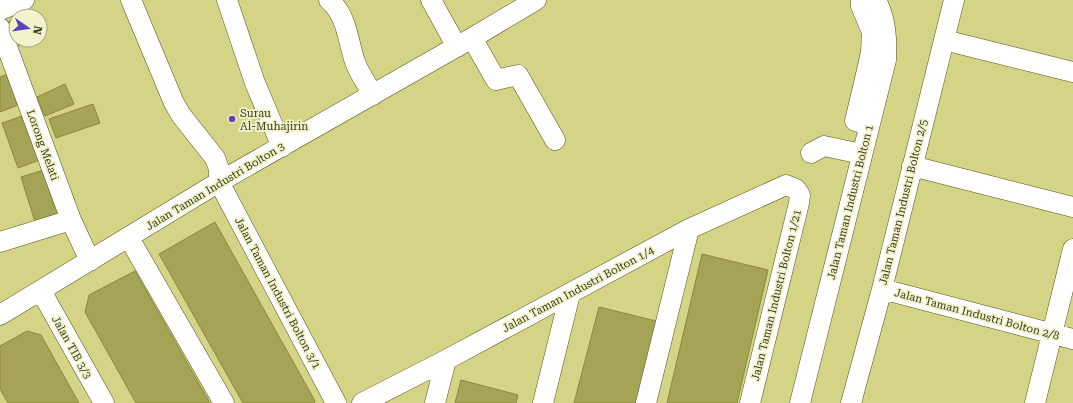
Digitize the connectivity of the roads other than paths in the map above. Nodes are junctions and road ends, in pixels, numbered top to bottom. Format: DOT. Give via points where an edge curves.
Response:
graph roads {
  1 [pos="24,0"];
  2 [pos="132,0"];
  3 [pos="227,0"];
  4 [pos="329,0"];
  5 [pos="431,0"];
  6 [pos="536,0"];
  7 [pos="861,0"];
  8 [pos="876,0"];
  9 [pos="954,0"];
  10 [pos="0,10"];
  11 [pos="0,28"];
  12 [pos="944,40"];
  13 [pos="464,42"];
  14 [pos="1073,72"];
  15 [pos="373,95"];
  16 [pos="869,125"];
  17 [pos="555,140"];
  18 [pos="282,147"];
  19 [pos="811,153"];
  20 [pos="862,154"];
  21 [pos="912,166"];
  22 [pos="219,182"];
  23 [pos="796,189"];
  24 [pos="1073,207"];
  25 [pos="71,220"];
  26 [pos="689,229"];
  27 [pos="129,238"];
  28 [pos="0,242"];
  29 [pos="1073,249"];
  30 [pos="90,261"];
  31 [pos="882,289"];
  32 [pos="40,291"];
  33 [pos="570,294"];
  34 [pos="0,315"];
  35 [pos="1052,334"];
  36 [pos="1073,339"];
  37 [pos="446,360"];
  38 [pos="104,403"];
  39 [pos="224,403"];
  40 [pos="336,403"];
  41 [pos="362,403"];
  42 [pos="435,403"];
  43 [pos="542,403"];
  44 [pos="646,403"];
  45 [pos="750,403"];
  46 [pos="800,403"];
  47 [pos="851,403"];
  48 [pos="1035,403"];
  1 -- 10 [label="street"];
  2 -- 22 [label="street" via="174,103 215,158 219,169"];
  3 -- 18 [label="street" via="255,83"];
  4 -- 15 [label="street" via="342,16 356,63"];
  5 -- 13 [label="street"];
  6 -- 13 [label="street, Jalan Taman Industri Bolton 3"];
  7 -- 16 [label="street" via="872,32 869,59 855,121"];
  8 -- 16 [label="street, Jalan Taman Industri Bolton 1" via="882,13 887,41 886,60"];
  9 -- 12 [label="street, Jalan Taman Industri Bolton 2/5"];
  11 -- 25 [label="street, Lorong Melati"];
  12 -- 14 [label="street"];
  12 -- 21 [label="street, Jalan Taman Industri Bolton 2/5"];
  13 -- 15 [label="street, Jalan Taman Industri Bolton 3"];
  13 -- 17 [label="street" via="496,80 518,75"];
  15 -- 18 [label="street, Jalan Taman Industri Bolton 3"];
  16 -- 20 [label="street, Jalan Taman Industri Bolton 1"];
  18 -- 22 [label="street, Jalan Taman Industri Bolton 3"];
  19 -- 20 [label="street" via="824,146"];
  20 -- 46 [label="street, Jalan Taman Industri Bolton 1"];
  21 -- 24 [label="street"];
  21 -- 31 [label="street, Jalan Taman Industri Bolton 2/5"];
  22 -- 27 [label="street, Jalan Taman Industri Bolton 3"];
  22 -- 40 [label="street, Jalan Taman Industri Bolton 3/1"];
  23 -- 26 [label="street, Jalan Taman Industri Bolton 1/4" via="786,185"];
  23 -- 45 [label="street, Jalan Taman Industri Bolton 1/21" via="800,195 799,203"];
  25 -- 28 [label="street"];
  25 -- 30 [label="street, Lorong Melati"];
  26 -- 33 [label="street, Jalan Taman Industri Bolton 1/4"];
  26 -- 44 [label="street"];
  27 -- 30 [label="street, Jalan Taman Industri Bolton 3"];
  27 -- 39 [label="street"];
  29 -- 35 [label="street"];
  30 -- 32 [label="street, Jalan Taman Industri Bolton 3"];
  31 -- 35 [label="street, Jalan Taman Industri Bolton 2/8"];
  31 -- 47 [label="street, Jalan Taman Industri Bolton 2/5"];
  32 -- 34 [label="street, Jalan Taman Industri Bolton 3"];
  32 -- 38 [label="street, Jalan TIB 3/3"];
  33 -- 37 [label="street, Jalan Taman Industri Bolton 1/4"];
  33 -- 43 [label="street"];
  35 -- 36 [label="street, Jalan Taman Industri Bolton 2/8"];
  35 -- 48 [label="street"];
  37 -- 41 [label="street, Jalan Taman Industri Bolton 1/4"];
  37 -- 42 [label="street"];
}
